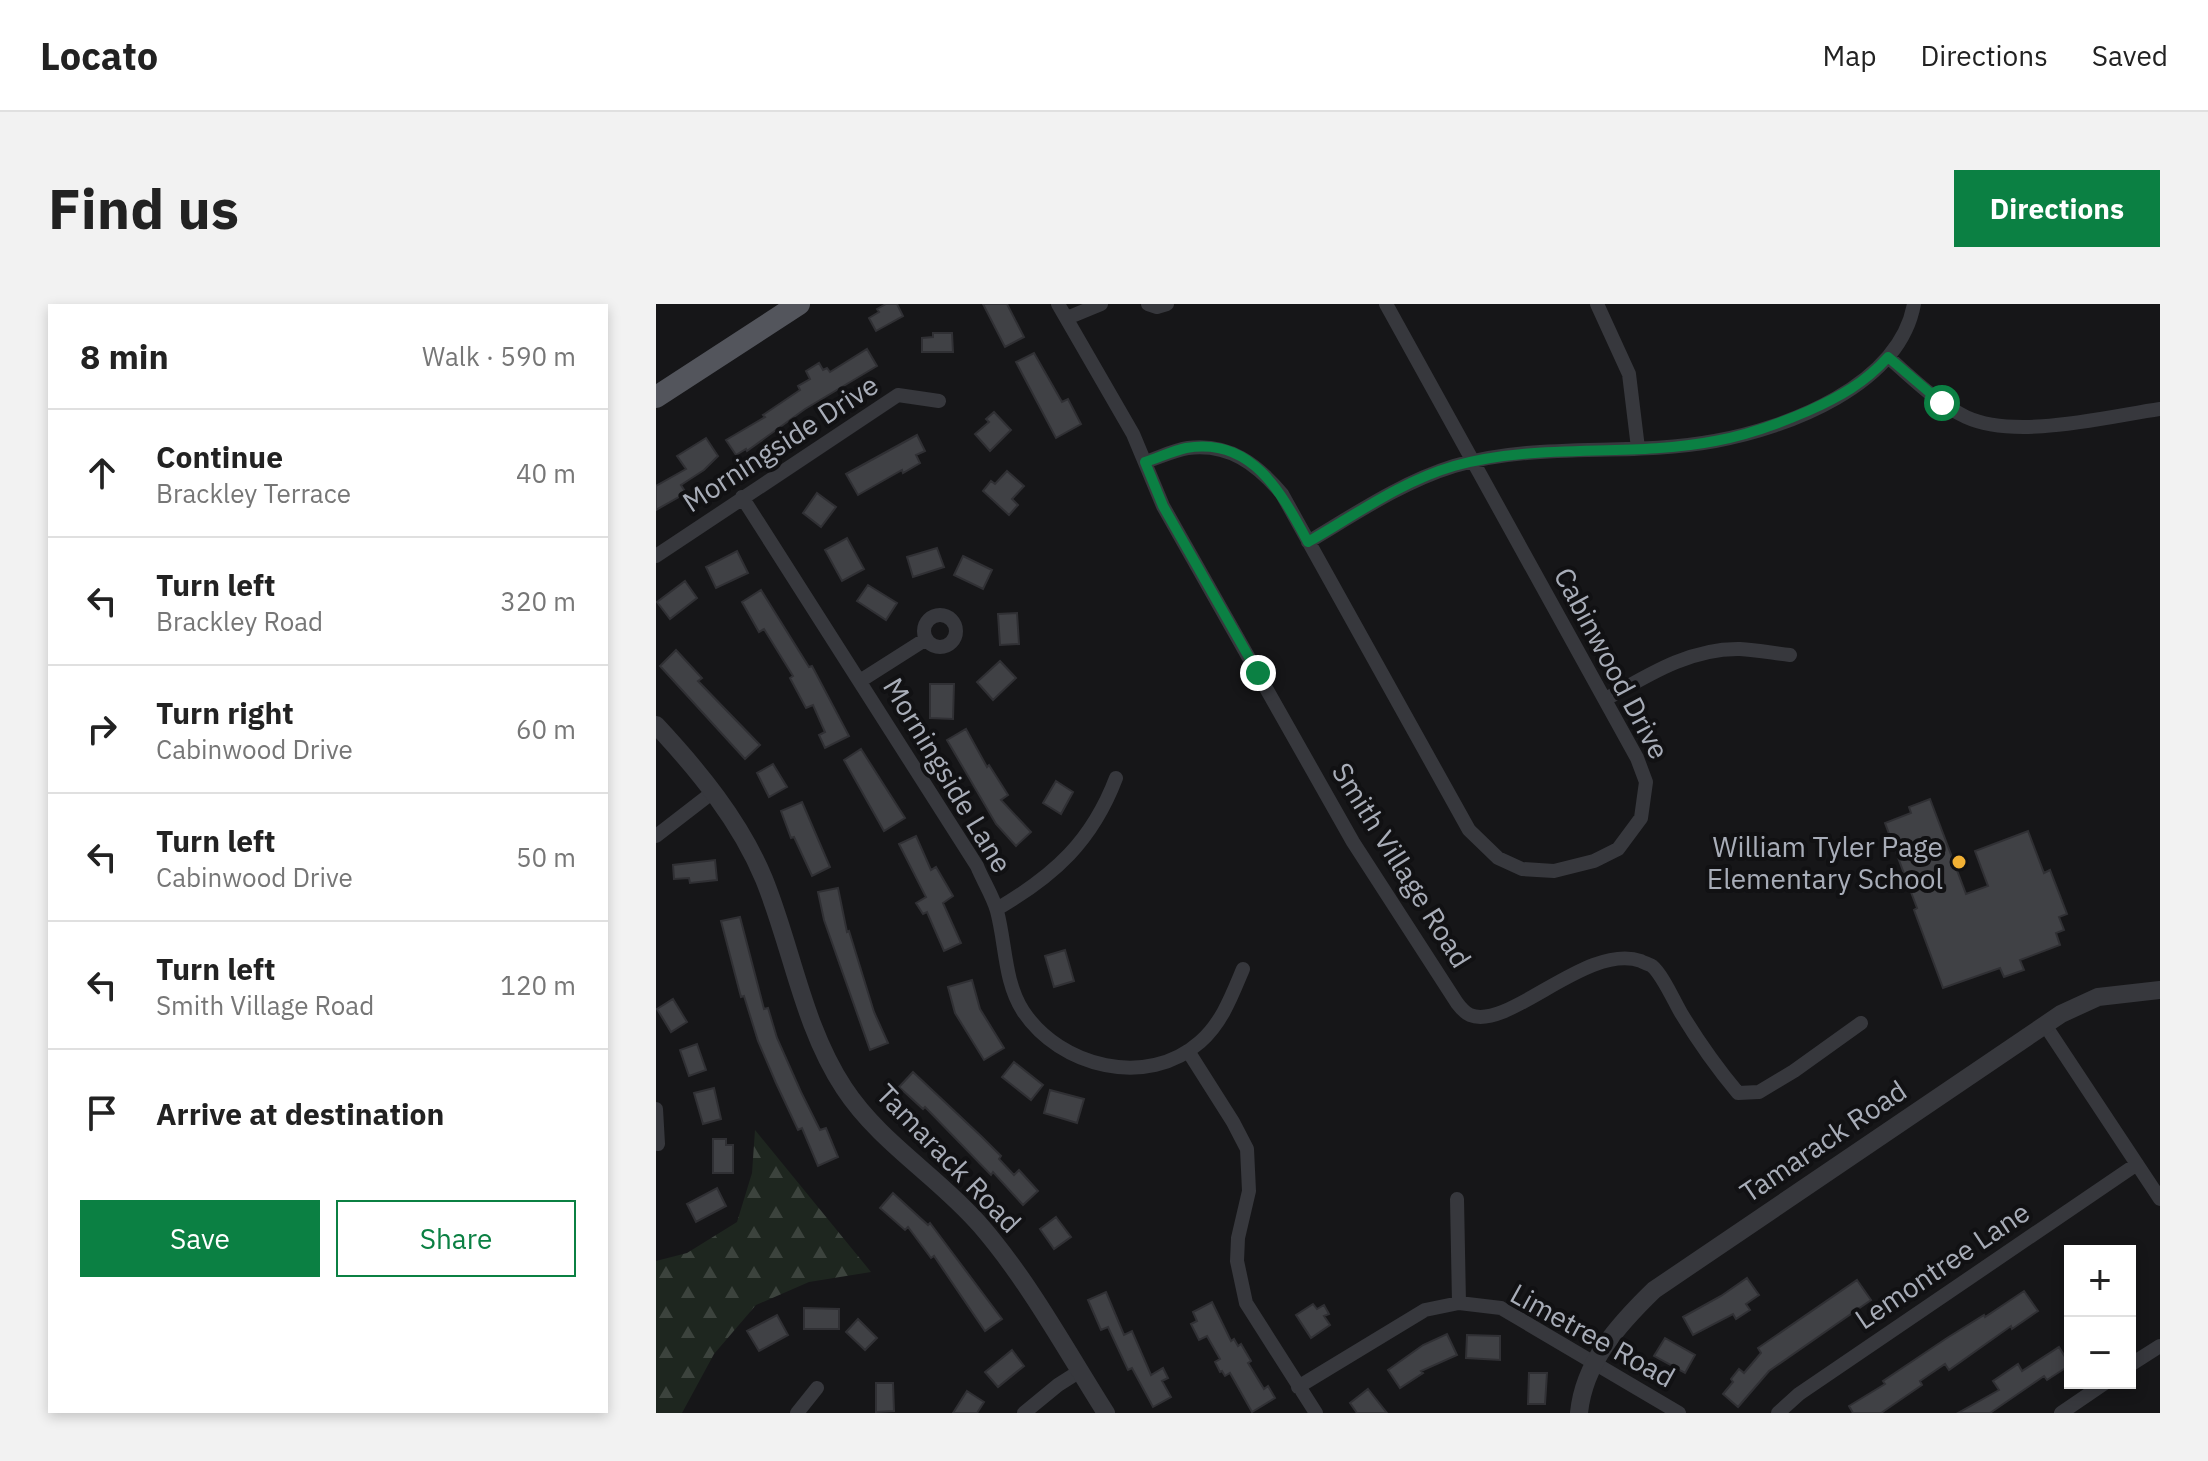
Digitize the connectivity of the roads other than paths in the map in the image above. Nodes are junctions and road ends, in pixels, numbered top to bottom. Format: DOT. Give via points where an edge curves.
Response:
graph roads {
  1 [pos="799,304"];
  2 [pos="1058,304"];
  3 [pos="1101,304"];
  4 [pos="1148,304"];
  5 [pos="1167,304"];
  6 [pos="1386,304"];
  7 [pos="1599,304"];
  8 [pos="1914,304"];
  9 [pos="1067,318"];
  10 [pos="1888,357"];
  11 [pos="656,397"];
  12 [pos="939,401"];
  13 [pos="2160,409"];
  14 [pos="1638,448"];
  15 [pos="1145,462"];
  16 [pos="1473,462"];
  17 [pos="742,497"];
  18 [pos="1308,542"];
  19 [pos="656,556"];
  20 [pos="926,639"];
  21 [pos="1790,655"];
  22 [pos="860,681"];
  23 [pos="1606,699"];
  24 [pos="656,725"];
  25 [pos="1116,778"];
  26 [pos="713,792"];
  27 [pos="656,836"];
  28 [pos="997,909"];
  29 [pos="1243,969"];
  30 [pos="2160,990"];
  31 [pos="1861,1023"];
  32 [pos="2045,1025"];
  33 [pos="1188,1051"];
  34 [pos="656,1109"];
  35 [pos="658,1144"];
  36 [pos="2137,1164"];
  37 [pos="1457,1199"];
  38 [pos="2160,1199"];
  39 [pos="1459,1303"];
  40 [pos="2160,1346"];
  41 [pos="2136,1361"];
  42 [pos="1595,1364"];
  43 [pos="1080,1371"];
  44 [pos="1298,1387"];
  45 [pos="817,1388"];
  46 [pos="2096,1389"];
  47 [pos="797,1413"];
  48 [pos="1024,1413"];
  49 [pos="1106,1413"];
  50 [pos="1316,1413"];
  51 [pos="1579,1413"];
  52 [pos="1679,1413"];
  53 [pos="1778,1413"];
  54 [pos="2061,1413"];
  1 -- 11 [label="main road"];
  2 -- 9 [label="street, Smith Village Road"];
  3 -- 9 [label="street"];
  4 -- 5 [label="street"];
  6 -- 16 [label="street, Cabinwood Drive"];
  7 -- 14 [label="street" via="1629,374"];
  8 -- 10 [label="street"];
  9 -- 15 [label="street, Smith Village Road"];
  10 -- 13 [label="street" via="1942,403 1990,425 2050,425"];
  10 -- 14 [label="street" via="1846,393 1774,426 1714,442"];
  12 -- 17 [label="street, Morningside Drive" via="898,395"];
  14 -- 16 [label="street" via="1534,452"];
  15 -- 18 [label="street, Cabinwood Drive" via="1187,448 1234,453 1262,470 1282,494"];
  15 -- 31 [label="street, Smith Village Road" via="1163,506 1353,842 1468,1015 1498,1012 1576,972 1630,958 1652,965 1738,1093 1759,1092"];
  16 -- 18 [label="street" via="1402,487"];
  16 -- 23 [label="street, Cabinwood Drive"];
  17 -- 19 [label="street, Morningside Drive"];
  17 -- 22 [label="street, Morningside Lane"];
  18 -- 23 [label="street, Cabinwood Drive" via="1469,830 1498,858 1522,869 1554,871 1594,861 1630,836 1641,818 1646,782"];
  20 -- 22 [label="street"];
  21 -- 23 [label="street" via="1738,649 1702,653 1666,665"];
  22 -- 28 [label="street, Morningside Lane" via="977,866"];
  24 -- 26 [label="street, Tamarack Road"];
  25 -- 28 [label="street" via="1106,805 1067,860"];
  26 -- 27 [label="street"];
  26 -- 43 [label="street, Tamarack Road" via="763,878 816,1034 844,1088 878,1130 981,1226 1018,1273"];
  28 -- 33 [label="street, Morningside Lane" via="1008,974 1022,1009 1041,1034 1067,1053 1103,1066 1138,1068 1175,1060"];
  29 -- 33 [label="street, Morningside Lane" via="1227,1009 1202,1042"];
  30 -- 32 [label="street, Tamarack Road" via="2098,997"];
  32 -- 36 [label="street"];
  32 -- 42 [label="street, Tamarack Road" via="1654,1290 1621,1322"];
  33 -- 44 [label="street" via="1247,1149 1249,1191 1238,1238 1240,1280 1246,1303"];
  34 -- 35 [label="street"];
  36 -- 38 [label="street"];
  36 -- 53 [label="street, Lemontree Lane"];
  37 -- 39 [label="street"];
  39 -- 42 [label="street, Limetree Road" via="1501,1308"];
  39 -- 44 [label="street, Limetree Road" via="1425,1310"];
  40 -- 41 [label="street"];
  42 -- 51 [label="street, Tamarack Road"];
  42 -- 52 [label="street, Limetree Road"];
  43 -- 48 [label="street"];
  43 -- 49 [label="street, Tamarack Road"];
  44 -- 50 [label="street"];
  45 -- 47 [label="street"];
  46 -- 54 [label="street"];
}
